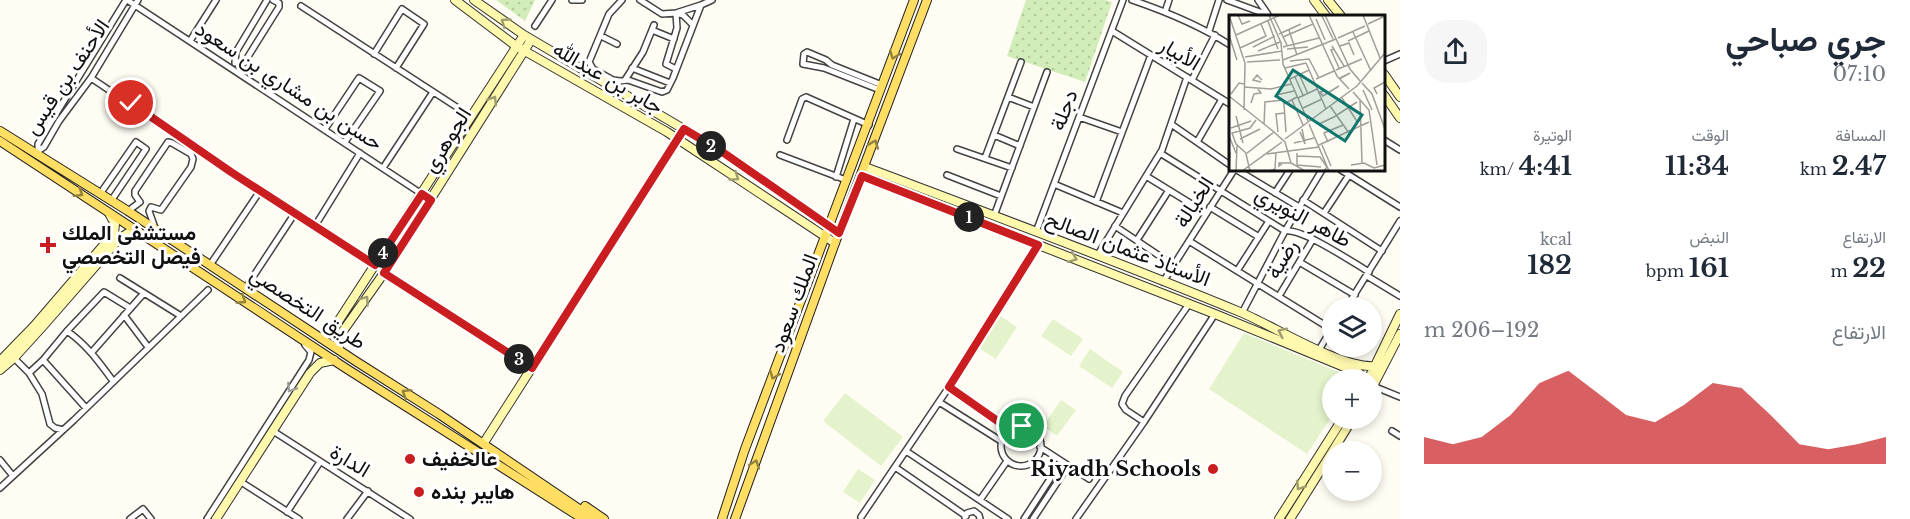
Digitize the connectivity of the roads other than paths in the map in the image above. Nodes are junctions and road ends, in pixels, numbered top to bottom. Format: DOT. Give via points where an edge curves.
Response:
graph roads {
  1 [pos="127,0"];
  2 [pos="216,0"];
  3 [pos="267,0"];
  4 [pos="273,0"];
  5 [pos="455,0"];
  6 [pos="474,0"];
  7 [pos="552,0"];
  8 [pos="572,0"];
  9 [pos="582,0"];
  10 [pos="622,0"];
  11 [pos="640,0"];
  12 [pos="712,0"];
  13 [pos="914,0"];
  14 [pos="927,0"];
  15 [pos="1123,0"];
  16 [pos="1132,0"];
  17 [pos="1169,0"];
  18 [pos="1219,0"];
  19 [pos="1227,0"];
  20 [pos="1258,0"];
  21 [pos="1314,0"];
  22 [pos="1328,0"];
  23 [pos="136,3"];
  24 [pos="701,5"];
  25 [pos="301,6"];
  26 [pos="676,12"];
  27 [pos="1165,12"];
  28 [pos="1266,15"];
  29 [pos="1268,15"];
  30 [pos="1325,15"];
  31 [pos="1340,15"];
  32 [pos="693,25"];
  33 [pos="535,26"];
  34 [pos="1112,31"];
  35 [pos="1209,31"];
  36 [pos="1215,35"];
  37 [pos="601,36"];
  38 [pos="528,37"];
  39 [pos="674,39"];
  40 [pos="190,40"];
  41 [pos="617,44"];
  42 [pos="1229,44"];
  43 [pos="516,46"];
  44 [pos="524,51"];
  45 [pos="374,54"];
  46 [pos="1400,54"];
  47 [pos="1151,56"];
  48 [pos="1385,60"];
  49 [pos="1021,62"];
  50 [pos="234,64"];
  51 [pos="396,68"];
  52 [pos="632,68"];
  53 [pos="676,69"];
  54 [pos="1047,72"];
  55 [pos="91,78"];
  56 [pos="1385,78"];
  57 [pos="1189,79"];
  58 [pos="625,80"];
  59 [pos="670,83"];
  60 [pos="881,88"];
  61 [pos="433,92"];
  62 [pos="1008,97"];
  63 [pos="1400,97"];
  64 [pos="1385,98"];
  65 [pos="1222,99"];
  66 [pos="1229,103"];
  67 [pos="1034,106"];
  68 [pos="472,117"];
  69 [pos="1079,117"];
  70 [pos="1400,118"];
  71 [pos="854,119"];
  72 [pos="1171,124"];
  73 [pos="0,125"];
  74 [pos="869,125"];
  75 [pos="325,129"];
  76 [pos="684,129"];
  77 [pos="0,131"];
  78 [pos="1122,132"];
  79 [pos="994,135"];
  80 [pos="678,139"];
  81 [pos="787,140"];
  82 [pos="0,141"];
  83 [pos="1385,141"];
  84 [pos="345,142"];
  85 [pos="1197,142"];
  86 [pos="1020,146"];
  87 [pos="0,148"];
  88 [pos="957,148"];
  89 [pos="1400,150"];
  90 [pos="35,151"];
  91 [pos="360,153"];
  92 [pos="1160,153"];
  93 [pos="780,155"];
  94 [pos="985,159"];
  95 [pos="29,162"];
  96 [pos="1229,164"];
  97 [pos="383,168"];
  98 [pos="1012,168"];
  99 [pos="864,171"];
  100 [pos="1234,171"];
  101 [pos="1237,171"];
  102 [pos="1289,171"];
  103 [pos="1321,171"];
  104 [pos="1343,171"];
  105 [pos="947,175"];
  106 [pos="1349,175"];
  107 [pos="836,177"];
  108 [pos="1146,177"];
  109 [pos="846,180"];
  110 [pos="1054,184"];
  111 [pos="1169,190"];
  112 [pos="1221,190"];
  113 [pos="260,191"];
  114 [pos="1275,193"];
  115 [pos="100,194"];
  116 [pos="422,194"];
  117 [pos="1001,196"];
  118 [pos="431,200"];
  119 [pos="1303,200"];
  120 [pos="111,201"];
  121 [pos="1096,201"];
  122 [pos="1210,207"];
  123 [pos="1299,207"];
  124 [pos="1400,207"];
  125 [pos="109,211"];
  126 [pos="128,211"];
  127 [pos="295,213"];
  128 [pos="1124,213"];
  129 [pos="1206,213"];
  130 [pos="1324,213"];
  131 [pos="994,216"];
  132 [pos="1269,221"];
  133 [pos="1400,221"];
  134 [pos="315,226"];
  135 [pos="1115,226"];
  136 [pos="828,227"];
  137 [pos="156,231"];
  138 [pos="1285,231"];
  139 [pos="1036,232"];
  140 [pos="839,233"];
  141 [pos="146,237"];
  142 [pos="824,237"];
  143 [pos="1259,237"];
  144 [pos="1313,239"];
  145 [pos="1137,240"];
  146 [pos="1188,241"];
  147 [pos="835,243"];
  148 [pos="1038,245"];
  149 [pos="1382,251"];
  150 [pos="102,253"];
  151 [pos="1097,256"];
  152 [pos="1301,262"];
  153 [pos="210,265"];
  154 [pos="375,265"];
  155 [pos="1173,265"];
  156 [pos="1238,271"];
  157 [pos="384,273"];
  158 [pos="1368,274"];
  159 [pos="120,278"];
  160 [pos="1163,282"];
  161 [pos="1259,284"];
  162 [pos="245,288"];
  163 [pos="208,290"];
  164 [pos="144,293"];
  165 [pos="1355,295"];
  166 [pos="1279,296"];
  167 [pos="1400,296"];
  168 [pos="1189,304"];
  169 [pos="130,308"];
  170 [pos="1242,313"];
  171 [pos="1215,314"];
  172 [pos="1400,314"];
  173 [pos="124,315"];
  174 [pos="181,316"];
  175 [pos="1322,322"];
  176 [pos="67,331"];
  177 [pos="321,338"];
  178 [pos="1399,338"];
  179 [pos="300,339"];
  180 [pos="1322,345"];
  181 [pos="148,347"];
  182 [pos="339,349"];
  183 [pos="1319,350"];
  184 [pos="92,352"];
  185 [pos="12,356"];
  186 [pos="43,360"];
  187 [pos="334,360"];
  188 [pos="0,361"];
  189 [pos="1376,366"];
  190 [pos="532,368"];
  191 [pos="1343,369"];
  192 [pos="1350,369"];
  193 [pos="1374,369"];
  194 [pos="1374,369"];
  195 [pos="1374,369"];
  196 [pos="0,370"];
  197 [pos="29,373"];
  198 [pos="113,381"];
  199 [pos="949,387"];
  200 [pos="1382,387"];
  201 [pos="1400,397"];
  202 [pos="939,402"];
  203 [pos="86,408"];
  204 [pos="439,414"];
  205 [pos="1144,422"];
  206 [pos="1009,429"];
  207 [pos="1336,429"];
  208 [pos="63,430"];
  209 [pos="273,431"];
  210 [pos="1392,431"];
  211 [pos="1400,436"];
  212 [pos="485,441"];
  213 [pos="1001,441"];
  214 [pos="1041,447"];
  215 [pos="906,451"];
  216 [pos="0,460"];
  217 [pos="1007,461"];
  218 [pos="1034,461"];
  219 [pos="320,462"];
  220 [pos="1068,466"];
  221 [pos="895,467"];
  222 [pos="1322,468"];
  223 [pos="507,470"];
  224 [pos="13,476"];
  225 [pos="1089,479"];
  226 [pos="241,482"];
  227 [pos="0,488"];
  228 [pos="368,491"];
  229 [pos="980,500"];
  230 [pos="1288,505"];
  231 [pos="1296,510"];
  232 [pos="287,512"];
  233 [pos="861,517"];
  234 [pos="965,518"];
  235 [pos="130,519"];
  236 [pos="151,519"];
  237 [pos="207,519"];
  238 [pos="216,519"];
  239 [pos="299,519"];
  240 [pos="347,519"];
  241 [pos="411,519"];
  242 [pos="576,519"];
  243 [pos="583,519"];
  244 [pos="594,519"];
  245 [pos="604,519"];
  246 [pos="722,519"];
  247 [pos="735,519"];
  248 [pos="980,519"];
  249 [pos="1008,519"];
  250 [pos="1024,519"];
  251 [pos="1033,519"];
  252 [pos="1076,519"];
  253 [pos="1279,519"];
  254 [pos="1290,519"];
  1 -- 23 [label="street, حسن بن مشاري بن سعود"];
  1 -- 90 [label="street, الأحنف بن قيس"];
  2 -- 40 [label="street"];
  3 -- 50 [label="street" via="236,52"];
  4 -- 50 [label="street" via="279,7 244,63"];
  5 -- 43 [label="street, جابر بن عبدالله"];
  38 -- 6 [label="street, جابر بن عبدالله, one-way"];
  7 -- 33 [label="street"];
  8 -- 9 [label="street"];
  10 -- 37 [label="street" via="613,8"];
  11 -- 26 [label="street" via="662,14"];
  12 -- 24 [label="street"];
  13 -- 60 [label="main road, الملك سعود, one-way"];
  99 -- 14 [label="main road, الملك سعود, one-way"];
  15 -- 34 [label="street, دجلة"];
  16 -- 27 [label="street"];
  17 -- 27 [label="street"];
  18 -- 35 [label="street"];
  19 -- 28 [label="street"];
  20 -- 29 [label="street"];
  21 -- 30 [label="street"];
  22 -- 31 [label="street"];
  23 -- 40 [label="street, حسن بن مشاري بن سعود"];
  23 -- 55 [label="street, الأحنف بن قيس"];
  24 -- 26 [label="street"];
  24 -- 32 [label="street"];
  25 -- 45 [label="street"];
  26 -- 32 [label="street"];
  26 -- 39 [label="street"];
  27 -- 35 [label="street"];
  32 -- 53 [label="street"];
  34 -- 47 [label="street, الأبيار"];
  34 -- 69 [label="street, دجلة"];
  35 -- 36 [label="street"];
  36 -- 42 [label="street"];
  36 -- 57 [label="street"];
  37 -- 41 [label="street"];
  37 -- 58 [label="street" via="590,57 591,67 613,80"];
  38 -- 43 [label="street, الجوهري"];
  38 -- 44 [label="street, الجوهري"];
  38 -- 76 [label="street, جابر بن عبدالله"];
  39 -- 52 [label="street" via="653,28"];
  39 -- 53 [label="street" via="666,64"];
  40 -- 50 [label="street, حسن بن مشاري بن سعود"];
  43 -- 44 [label="street, جابر بن عبدالله"];
  43 -- 68 [label="street, الجوهري"];
  44 -- 80 [label="street, جابر بن عبدالله"];
  118 -- 44 [label="street, الجوهري, one-way"];
  45 -- 51 [label="street"];
  45 -- 51 [label="street" via="402,9 424,24"];
  46 -- 48 [label="street"];
  47 -- 57 [label="street, الأبيار"];
  47 -- 78 [label="street"];
  49 -- 62 [label="street"];
  50 -- 75 [label="street, حسن بن مشاري بن سعود"];
  51 -- 61 [label="street"];
  52 -- 58 [label="street"];
  52 -- 59 [label="street"];
  53 -- 59 [label="street"];
  54 -- 67 [label="street"];
  55 -- 90 [label="street, الأحنف بن قيس" via="44,147"];
  55 -- 113 [label="street"];
  56 -- 63 [label="street"];
  57 -- 65 [label="street, الأبيار"];
  57 -- 72 [label="street"];
  58 -- 59 [label="street" via="662,92"];
  60 -- 60 [label="street" via="826,60 804,54 803,64"];
  60 -- 74 [label="main road, الملك سعود"];
  61 -- 68 [label="street"];
  61 -- 97 [label="street"];
  62 -- 67 [label="street"];
  62 -- 79 [label="street"];
  64 -- 70 [label="street"];
  65 -- 66 [label="street, الأبيار"];
  65 -- 85 [label="street"];
  67 -- 86 [label="street"];
  68 -- 116 [label="street, الجوهري"];
  69 -- 78 [label="street"];
  69 -- 110 [label="street, دجلة"];
  71 -- 74 [label="street"];
  71 -- 81 [label="street" via="806,97"];
  71 -- 107 [label="street"];
  72 -- 85 [label="street"];
  72 -- 92 [label="street"];
  73 -- 90 [label="main road"];
  74 -- 109 [label="main road, الملك سعود"];
  75 -- 84 [label="street, حسن بن مشاري بن سعود"];
  75 -- 84 [label="street" via="359,78 380,91"];
  76 -- 80 [label="street"];
  76 -- 136 [label="street, جابر بن عبدالله"];
  77 -- 90 [label="main road, طريق التخصصي"];
  78 -- 121 [label="street"];
  79 -- 86 [label="street"];
  79 -- 94 [label="street"];
  80 -- 142 [label="street, جابر بن عبدالله, one-way"];
  80 -- 190 [label="street"];
  82 -- 95 [label="main road, طريق التخصصي"];
  83 -- 89 [label="street"];
  84 -- 91 [label="street, حسن بن مشاري بن سعود"];
  85 -- 96 [label="street"];
  86 -- 98 [label="street"];
  87 -- 95 [label="main road"];
  88 -- 94 [label="street"];
  90 -- 115 [label="main road, طريق التخصصي"];
  91 -- 97 [label="street, حسن بن مشاري بن سعود"];
  91 -- 134 [label="street"];
  92 -- 108 [label="street"];
  92 -- 112 [label="street, طاهر النويري"];
  93 -- 107 [label="street"];
  94 -- 98 [label="street"];
  95 -- 125 [label="main road, طريق التخصصي, one-way"];
  97 -- 116 [label="street, حسن بن مشاري بن سعود"];
  98 -- 117 [label="street"];
  99 -- 131 [label="street, الأستاذ عثمان الصالح"];
  99 -- 140 [label="main road, الملك سعود"];
  99 -- 148 [label="street, الأستاذ عثمان الصالح"];
  100 -- 112 [label="street, الخيالة"];
  101 -- 114 [label="street"];
  102 -- 114 [label="street"];
  103 -- 119 [label="street"];
  104 -- 106 [label="street"];
  105 -- 117 [label="street"];
  106 -- 124 [label="street"];
  106 -- 130 [label="street"];
  107 -- 109 [label="street"];
  108 -- 111 [label="street"];
  108 -- 128 [label="street"];
  109 -- 136 [label="main road, الملك سعود"];
  110 -- 121 [label="street"];
  110 -- 139 [label="street, دجلة"];
  111 -- 129 [label="street"];
  111 -- 145 [label="street"];
  112 -- 122 [label="street, الخيالة"];
  112 -- 132 [label="street, طاهر النويري"];
  113 -- 127 [label="street"];
  113 -- 153 [label="street"];
  114 -- 123 [label="street"];
  115 -- 120 [label="main road, طريق التخصصي"];
  115 -- 120 [label="street" via="136,142 145,147"];
  116 -- 118 [label="street, حسن بن مشاري بن سعود"];
  116 -- 154 [label="street, الجوهري"];
  117 -- 131 [label="street"];
  118 -- 157 [label="street, الجوهري"];
  119 -- 123 [label="street"];
  119 -- 130 [label="street"];
  120 -- 126 [label="main road, طريق التخصصي"];
  121 -- 128 [label="street"];
  122 -- 129 [label="street, الخيالة"];
  122 -- 143 [label="street"];
  123 -- 138 [label="street"];
  125 -- 141 [label="main road, طريق التخصصي"];
  125 -- 150 [label="street" via="114,233"];
  126 -- 137 [label="main road, طريق التخصصي"];
  126 -- 137 [label="street" via="140,202 135,190 168,142 191,154 191,167 161,210 151,207 149,211"];
  127 -- 134 [label="street"];
  127 -- 162 [label="street"];
  128 -- 135 [label="street"];
  129 -- 146 [label="street, الخيالة"];
  130 -- 149 [label="street"];
  131 -- 139 [label="street, الأستاذ عثمان الصالح"];
  132 -- 138 [label="street, طاهر النويري"];
  132 -- 143 [label="street"];
  133 -- 149 [label="street"];
  134 -- 154 [label="street"];
  135 -- 145 [label="street"];
  135 -- 151 [label="street"];
  136 -- 140 [label="street, جابر بن عبدالله"];
  136 -- 142 [label="main road, الملك سعود"];
  137 -- 153 [label="main road, طريق التخصصي"];
  138 -- 144 [label="street, طاهر النويري"];
  138 -- 161 [label="street"];
  139 -- 151 [label="street, الأستاذ عثمان الصالح"];
  140 -- 147 [label="main road, الملك سعود"];
  141 -- 150 [label="street" via="128,233"];
  141 -- 179 [label="main road, طريق التخصصي, one-way"];
  142 -- 147 [label="street, جابر بن عبدالله"];
  142 -- 246 [label="main road, الملك سعود, one-way"];
  143 -- 156 [label="street"];
  144 -- 152 [label="street, رضية"];
  144 -- 158 [label="street, طاهر النويري"];
  145 -- 155 [label="street"];
  146 -- 155 [label="street, الخيالة"];
  146 -- 156 [label="street"];
  247 -- 147 [label="main road, الملك سعود, one-way"];
  148 -- 168 [label="street, الأستاذ عثمان الصالح, one-way"];
  148 -- 199 [label="street"];
  149 -- 158 [label="street"];
  150 -- 185 [label="street"];
  151 -- 160 [label="street, الأستاذ عثمان الصالح"];
  152 -- 165 [label="street"];
  152 -- 166 [label="street, رضية"];
  153 -- 162 [label="main road, طريق التخصصي"];
  154 -- 177 [label="street, الجوهري" via="332,331"];
  155 -- 160 [label="street, الخيالة"];
  156 -- 161 [label="street"];
  182 -- 157 [label="street, الجوهري, one-way" via="338,338"];
  157 -- 190 [label="street"];
  158 -- 165 [label="street"];
  158 -- 167 [label="street, طاهر النويري"];
  159 -- 164 [label="street"];
  160 -- 170 [label="street, الأستاذ عثمان الصالح"];
  161 -- 166 [label="street"];
  161 -- 170 [label="street"];
  162 -- 177 [label="main road, طريق التخصصي"];
  163 -- 174 [label="street"];
  164 -- 169 [label="street"];
  164 -- 174 [label="street"];
  166 -- 175 [label="street"];
  168 -- 171 [label="street, الأستاذ عثمان الصالح"];
  168 -- 205 [label="street" via="1125,396 1122,404 1126,410"];
  169 -- 173 [label="street"];
  169 -- 176 [label="street" via="104,292"];
  183 -- 170 [label="street, الأستاذ عثمان الصالح, one-way"];
  171 -- 191 [label="street, الأستاذ عثمان الصالح"];
  171 -- 205 [label="street"];
  172 -- 189 [label="street"];
  173 -- 181 [label="street"];
  173 -- 184 [label="street"];
  174 -- 181 [label="street"];
  176 -- 184 [label="street"];
  176 -- 186 [label="street"];
  177 -- 182 [label="main road, طريق التخصصي"];
  178 -- 193 [label="street"];
  179 -- 187 [label="main road, طريق التخصصي"];
  179 -- 237 [label="street, one-way" via="311,352 309,360"];
  180 -- 183 [label="street"];
  181 -- 198 [label="street"];
  204 -- 182 [label="main road, طريق التخصصي, one-way"];
  183 -- 192 [label="street, الأستاذ عثمان الصالح"];
  184 -- 198 [label="street"];
  185 -- 188 [label="street"];
  185 -- 196 [label="street"];
  185 -- 197 [label="street"];
  186 -- 197 [label="street"];
  186 -- 203 [label="street"];
  187 -- 209 [label="street" via="320,363 310,374"];
  187 -- 223 [label="main road, طريق التخصصي"];
  189 -- 194 [label="street, الأستاذ عثمان الصالح"];
  189 -- 195 [label="street"];
  190 -- 212 [label="street"];
  197 -- 208 [label="street" via="42,394 50,424"];
  198 -- 203 [label="street"];
  199 -- 202 [label="street"];
  199 -- 206 [label="street"];
  200 -- 201 [label="street"];
  202 -- 213 [label="street"];
  202 -- 215 [label="street"];
  203 -- 208 [label="street"];
  204 -- 212 [label="main road"];
  204 -- 244 [label="main road, طريق التخصصي"];
  205 -- 252 [label="street"];
  206 -- 213 [label="street"];
  206 -- 214 [label="street" via="1028,427 1037,435"];
  207 -- 230 [label="street, one-way"];
  208 -- 224 [label="street"];
  209 -- 219 [label="street, الدارة"];
  209 -- 226 [label="street"];
  210 -- 211 [label="street"];
  212 -- 245 [label="main road"];
  213 -- 217 [label="street"];
  214 -- 218 [label="street"];
  214 -- 220 [label="street"];
  215 -- 221 [label="street"];
  215 -- 229 [label="street"];
  216 -- 224 [label="street"];
  217 -- 218 [label="street" via="1020,466"];
  217 -- 229 [label="street"];
  218 -- 250 [label="street" via="1050,479"];
  219 -- 228 [label="street, الدارة"];
  219 -- 232 [label="street"];
  220 -- 225 [label="street"];
  220 -- 251 [label="street"];
  221 -- 233 [label="street"];
  221 -- 234 [label="street"];
  222 -- 231 [label="street"];
  223 -- 242 [label="main road"];
  223 -- 243 [label="main road, طريق التخصصي"];
  224 -- 227 [label="street"];
  226 -- 232 [label="street"];
  226 -- 238 [label="street"];
  228 -- 240 [label="street"];
  228 -- 241 [label="street, الدارة"];
  229 -- 249 [label="street"];
  230 -- 231 [label="street"];
  230 -- 253 [label="street"];
  231 -- 254 [label="street"];
  232 -- 239 [label="street"];
  234 -- 248 [label="street" via="974,511"];
  235 -- 236 [label="street" via="143,509"];
}
